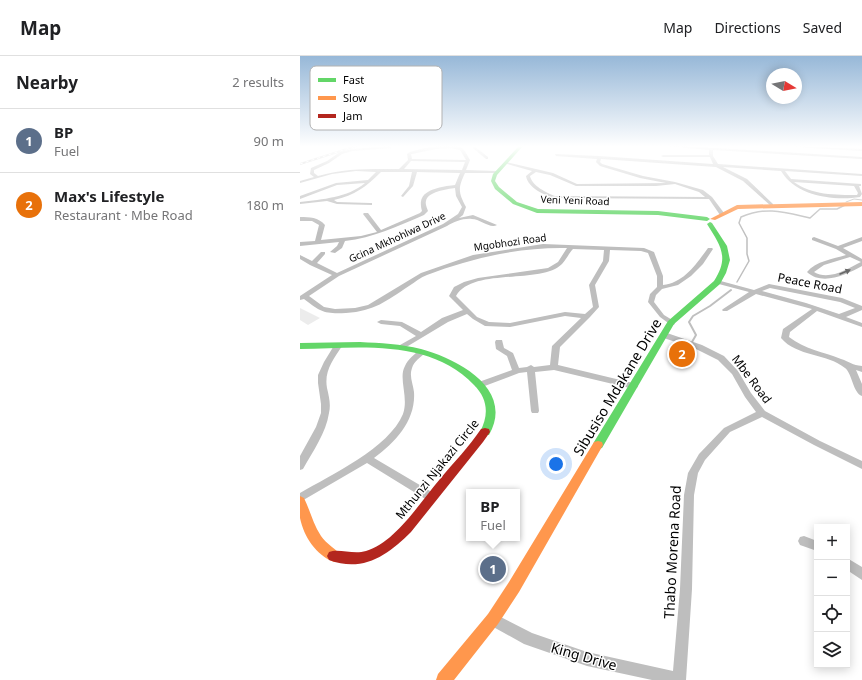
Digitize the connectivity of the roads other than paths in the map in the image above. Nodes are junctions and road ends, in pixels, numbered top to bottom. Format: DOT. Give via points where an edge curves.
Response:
graph roads {
  1 [pos="325,175"];
  2 [pos="374,175"];
  3 [pos="415,175"];
  4 [pos="461,175"];
  5 [pos="496,175"];
  6 [pos="529,175"];
  7 [pos="554,175"];
  8 [pos="636,175"];
  9 [pos="736,175"];
  10 [pos="785,175"];
  11 [pos="317,177"];
  12 [pos="790,180"];
  13 [pos="368,181"];
  14 [pos="300,182"];
  15 [pos="675,183"];
  16 [pos="856,185"];
  17 [pos="862,185"];
  18 [pos="457,186"];
  19 [pos="403,196"];
  20 [pos="300,198"];
  21 [pos="710,198"];
  22 [pos="328,199"];
  23 [pos="300,203"];
  24 [pos="370,204"];
  25 [pos="862,204"];
  26 [pos="771,205"];
  27 [pos="366,214"];
  28 [pos="300,219"];
  29 [pos="454,220"];
  30 [pos="714,220"];
  31 [pos="494,225"];
  32 [pos="380,232"];
  33 [pos="814,239"];
  34 [pos="862,239"];
  35 [pos="342,241"];
  36 [pos="318,242"];
  37 [pos="300,244"];
  38 [pos="571,247"];
  39 [pos="838,248"];
  40 [pos="607,249"];
  41 [pos="710,249"];
  42 [pos="333,252"];
  43 [pos="323,254"];
  44 [pos="850,255"];
  45 [pos="300,257"];
  46 [pos="862,263"];
  47 [pos="312,264"];
  48 [pos="337,275"];
  49 [pos="717,282"];
  50 [pos="660,287"];
  51 [pos="754,292"];
  52 [pos="302,297"];
  53 [pos="816,308"];
  54 [pos="861,308"];
  55 [pos="725,310"];
  56 [pos="468,311"];
  57 [pos="588,316"];
  58 [pos="840,317"];
  59 [pos="381,322"];
  60 [pos="671,323"];
  61 [pos="862,325"];
  62 [pos="420,335"];
  63 [pos="664,335"];
  64 [pos="499,342"];
  65 [pos="300,346"];
  66 [pos="338,346"];
  67 [pos="403,347"];
  68 [pos="422,352"];
  69 [pos="554,367"];
  70 [pos="850,367"];
  71 [pos="531,368"];
  72 [pos="862,368"];
  73 [pos="516,371"];
  74 [pos="479,385"];
  75 [pos="634,386"];
  76 [pos="862,393"];
  77 [pos="535,411"];
  78 [pos="762,413"];
  79 [pos="367,458"];
  80 [pos="862,465"];
  81 [pos="300,466"];
  82 [pos="431,497"];
  83 [pos="300,498"];
  84 [pos="300,501"];
  85 [pos="804,541"];
  86 [pos="814,545"];
  87 [pos="850,565"];
  88 [pos="862,574"];
  89 [pos="493,619"];
  90 [pos="444,680"];
  91 [pos="679,680"];
  1 -- 11 [label="street"];
  2 -- 13 [label="street"];
  3 -- 19 [label="street" via="412,186"];
  4 -- 18 [label="street"];
  5 -- 30 [label="street, Veni Yeni Road" via="493,181 497,188 515,203 529,209 559,212 658,213"];
  6 -- 21 [label="street" via="529,181 546,194 555,197"];
  7 -- 15 [label="street" via="576,185"];
  8 -- 15 [label="street"];
  9 -- 26 [label="street" via="745,180"];
  10 -- 12 [label="street"];
  11 -- 14 [label="street"];
  12 -- 16 [label="street"];
  12 -- 16 [label="street" via="809,192 858,196 860,193"];
  13 -- 20 [label="street" via="336,184"];
  13 -- 22 [label="street" via="362,188 351,193"];
  15 -- 21 [label="street" via="701,191"];
  16 -- 17 [label="street"];
  18 -- 29 [label="street, Gcina Mkhohlwa Drive" via="458,196 464,207"];
  18 -- 32 [label="street" via="426,196 423,201 424,212"];
  21 -- 30 [label="street"];
  22 -- 23 [label="street"];
  22 -- 24 [label="street" via="338,203"];
  25 -- 26 [label="street"];
  26 -- 30 [label="street" via="737,206"];
  27 -- 32 [label="street"];
  28 -- 36 [label="street" via="312,219 320,223 322,229"];
  29 -- 31 [label="street" via="473,217"];
  29 -- 48 [label="street, Gcina Mkhohlwa Drive"];
  30 -- 49 [label="street, Sibusiso Mdakane Drive" via="717,234 724,246 726,260 723,273"];
  32 -- 35 [label="street"];
  33 -- 39 [label="street"];
  34 -- 39 [label="street"];
  35 -- 36 [label="street"];
  35 -- 42 [label="street" via="340,247"];
  36 -- 37 [label="street"];
  38 -- 40 [label="street, Mgobhozi Road"];
  38 -- 52 [label="street, Mgobhozi Road" via="543,246 467,258 423,274 370,307 354,310 322,309"];
  38 -- 56 [label="street" via="560,263 546,271 480,279 462,285 452,296"];
  39 -- 44 [label="street"];
  40 -- 50 [label="street, Mgobhozi Road" via="642,249 651,252 660,276"];
  40 -- 57 [label="street" via="606,261 592,285 596,307"];
  41 -- 50 [label="street" via="690,274 670,286"];
  43 -- 47 [label="street"];
  44 -- 46 [label="street"];
  44 -- 46 [label="street, one-way" via="820,265 810,272 816,275 836,275"];
  45 -- 47 [label="street"];
  47 -- 48 [label="street"];
  48 -- 52 [label="street, Gcina Mkhohlwa Drive"];
  49 -- 51 [label="street, Peace Road"];
  49 -- 60 [label="street, Sibusiso Mdakane Drive"];
  50 -- 60 [label="street" via="653,294 651,302"];
  51 -- 53 [label="street, Peace Road"];
  51 -- 54 [label="street, Peace Road" via="767,286 776,287 842,300"];
  51 -- 55 [label="street"];
  53 -- 58 [label="street, Peace Road"];
  53 -- 70 [label="street" via="786,331 786,338 801,348"];
  54 -- 58 [label="street"];
  56 -- 57 [label="street" via="481,322 500,325 565,314"];
  56 -- 62 [label="street" via="445,320"];
  57 -- 69 [label="street" via="556,346"];
  58 -- 61 [label="street, Peace Road"];
  59 -- 62 [label="street" via="402,324"];
  60 -- 63 [label="street, Sibusiso Mdakane Drive"];
  62 -- 67 [label="street"];
  63 -- 75 [label="street, Sibusiso Mdakane Drive"];
  63 -- 78 [label="street, Mbe Road" via="721,358 735,373"];
  64 -- 73 [label="street" via="500,349 510,355"];
  65 -- 66 [label="street, Mthunzi Njakazi Circle"];
  66 -- 67 [label="street, Mthunzi Njakazi Circle"];
  66 -- 81 [label="street" via="323,372 326,404 323,422"];
  67 -- 68 [label="street, Mthunzi Njakazi Circle"];
  68 -- 74 [label="street, Mthunzi Njakazi Circle" via="458,367"];
  68 -- 79 [label="street" via="407,370 410,402 408,414 391,439"];
  69 -- 71 [label="street"];
  69 -- 75 [label="street"];
  70 -- 72 [label="street"];
  70 -- 76 [label="street"];
  71 -- 73 [label="street"];
  71 -- 77 [label="street"];
  73 -- 74 [label="street"];
  74 -- 82 [label="street, Mthunzi Njakazi Circle" via="489,399 491,420 479,440"];
  75 -- 89 [label="street, Sibusiso Mdakane Drive"];
  78 -- 80 [label="street, Mbe Road"];
  78 -- 91 [label="street, Thabo Morena Road" via="727,430 702,457 693,473 689,495 686,589"];
  79 -- 82 [label="street"];
  79 -- 83 [label="street"];
  82 -- 84 [label="street, Mthunzi Njakazi Circle" via="392,543 362,558 336,557 326,553 318,544"];
  85 -- 86 [label="street"];
  87 -- 88 [label="street"];
  89 -- 90 [label="street, Sibusiso Mdakane Drive"];
  89 -- 91 [label="street, King Drive" via="529,639 587,659"];
}
